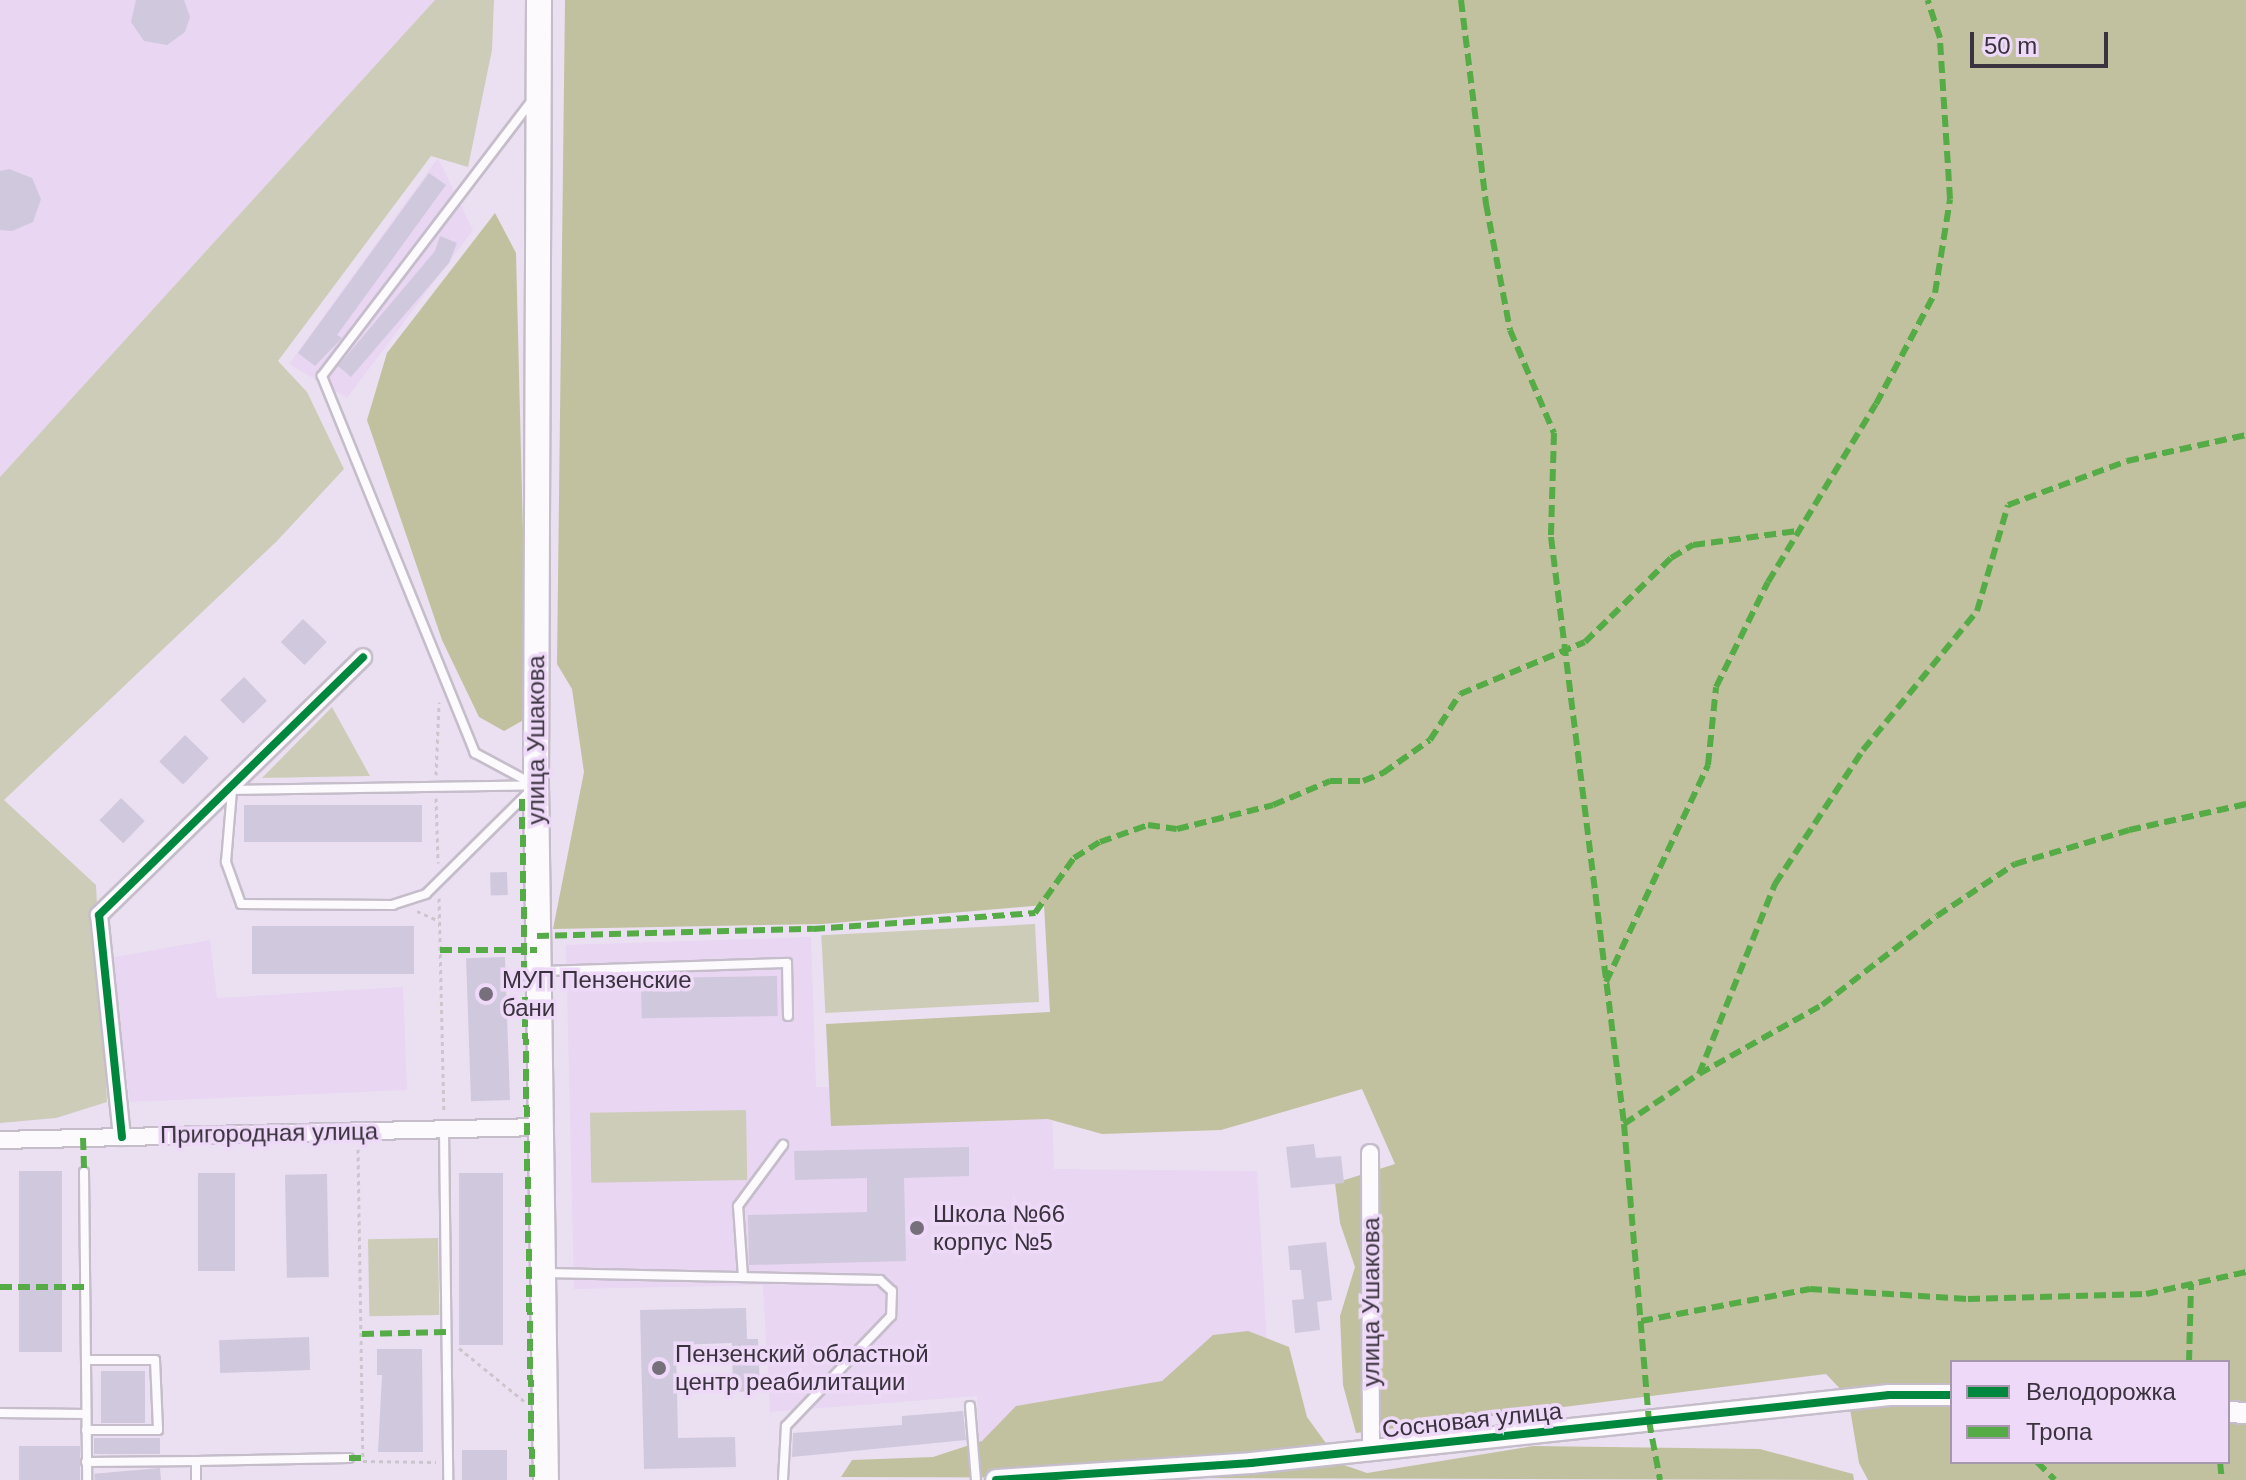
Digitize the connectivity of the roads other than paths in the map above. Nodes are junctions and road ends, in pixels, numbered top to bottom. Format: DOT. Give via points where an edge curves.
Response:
graph roads {
  1 [pos="539,0"];
  2 [pos="538,93"];
  3 [pos="363,657"];
  4 [pos="536,785"];
  5 [pos="232,790"];
  6 [pos="537,971"];
  7 [pos="788,1016"];
  8 [pos="538,1127"];
  9 [pos="444,1129"];
  10 [pos="122,1137"];
  11 [pos="0,1140"];
  12 [pos="783,1145"];
  13 [pos="1370,1153"];
  14 [pos="84,1172"];
  15 [pos="541,1273"];
  16 [pos="743,1277"];
  17 [pos="86,1360"];
  18 [pos="1950,1395"];
  19 [pos="970,1406"];
  20 [pos="0,1413"];
  21 [pos="86,1414"];
  22 [pos="86,1430"];
  23 [pos="1371,1451"];
  24 [pos="349,1458"];
  25 [pos="196,1461"];
  26 [pos="86,1462"];
  27 [pos="87,1480"];
  28 [pos="196,1480"];
  29 [pos="448,1480"];
  30 [pos="546,1480"];
  31 [pos="783,1480"];
  32 [pos="976,1480"];
  33 [pos="996,1480"];
  1 -- 2 [label="main road, улица Ушакова"];
  2 -- 4 [label="main road, улица Ушакова"];
  2 -- 4 [label="lane" via="322,376 475,753"];
  3 -- 5 [label="street"];
  4 -- 5 [label="lane"];
  4 -- 5 [label="lane" via="426,894 393,905 241,904 226,862"];
  4 -- 6 [label="main road, улица Ушакова"];
  5 -- 10 [label="street" via="99,915"];
  6 -- 7 [label="lane" via="787,963"];
  6 -- 8 [label="main road, улица Ушакова"];
  8 -- 9 [label="street, Пригородная улица"];
  8 -- 15 [label="main road, улица Ушакова"];
  9 -- 10 [label="street, Пригородная улица"];
  9 -- 29 [label="lane"];
  10 -- 11 [label="street, Пригородная улица"];
  12 -- 16 [label="lane" via="738,1206"];
  13 -- 23 [label="street, улица Ушакова"];
  14 -- 17 [label="lane"];
  15 -- 16 [label="lane"];
  15 -- 30 [label="main road, улица Ушакова"];
  16 -- 31 [label="lane" via="880,1280 892,1291 891,1316 786,1426"];
  17 -- 21 [label="lane"];
  17 -- 22 [label="lane" via="155,1360 158,1430"];
  18 -- 23 [label="street, Сосновая улица" via="1889,1395"];
  19 -- 32 [label="lane"];
  20 -- 21 [label="lane"];
  21 -- 22 [label="lane"];
  22 -- 26 [label="lane"];
  23 -- 33 [label="street, Сосновая улица"];
  24 -- 25 [label="lane"];
  25 -- 26 [label="lane"];
  25 -- 28 [label="lane"];
  26 -- 27 [label="lane"];
}
